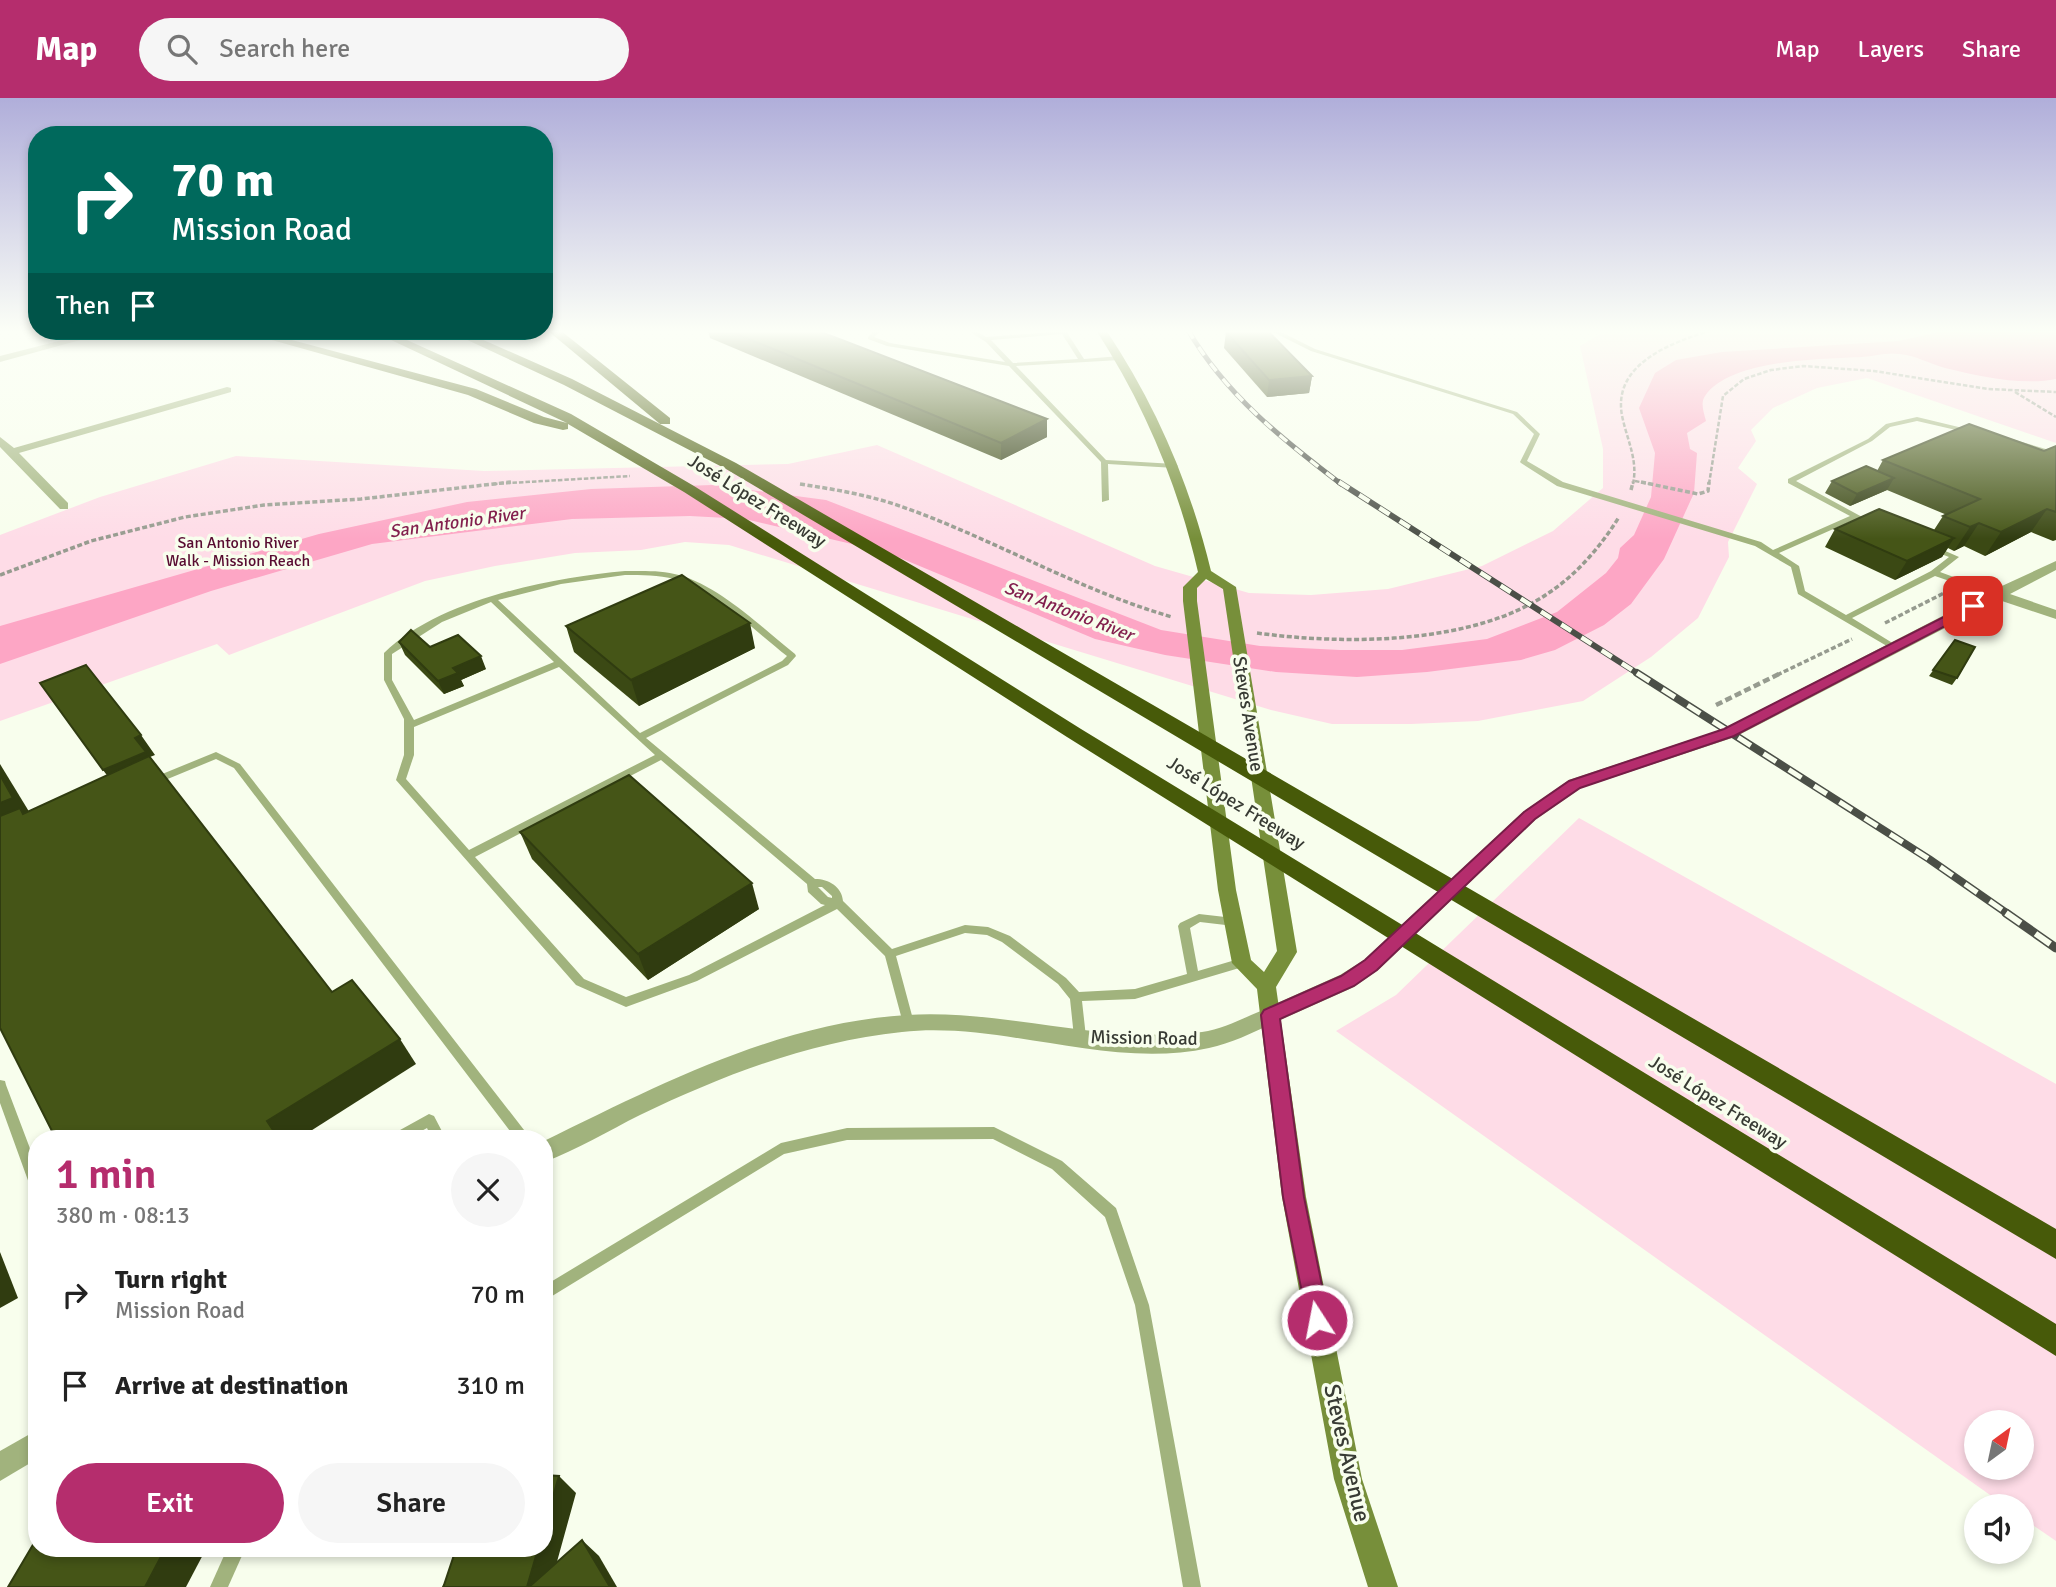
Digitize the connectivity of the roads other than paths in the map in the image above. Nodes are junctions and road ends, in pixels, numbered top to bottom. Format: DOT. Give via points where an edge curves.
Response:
graph roads {
  1 [pos="195,399"];
  2 [pos="490,399"];
  3 [pos="528,399"];
  4 [pos="602,399"];
  5 [pos="640,399"];
  6 [pos="1044,399"];
  7 [pos="1141,399"];
  8 [pos="1472,399"];
  9 [pos="596,434"];
  10 [pos="1984,434"];
  11 [pos="1995,436"];
  12 [pos="0,440"];
  13 [pos="706,452"];
  14 [pos="12,453"];
  15 [pos="2056,454"];
  16 [pos="1104,462"];
  17 [pos="1175,466"];
  18 [pos="1105,500"];
  19 [pos="64,506"];
  20 [pos="1856,516"];
  21 [pos="1868,521"];
  22 [pos="1930,547"];
  23 [pos="1773,553"];
  24 [pos="2056,565"];
  25 [pos="1205,573"];
  26 [pos="1934,573"];
  27 [pos="1996,594"];
  28 [pos="492,598"];
  29 [pos="2056,615"];
  30 [pos="1846,618"];
  31 [pos="1895,647"];
  32 [pos="560,663"];
  33 [pos="409,725"];
  34 [pos="639,737"];
  35 [pos="661,755"];
  36 [pos="140,787"];
  37 [pos="467,856"];
  38 [pos="838,903"];
  39 [pos="1234,922"];
  40 [pos="890,954"];
  41 [pos="1242,963"];
  42 [pos="1194,977"];
  43 [pos="1266,986"];
  44 [pos="1076,997"];
  45 [pos="1271,1015"];
  46 [pos="908,1023"];
  47 [pos="1080,1037"];
  48 [pos="0,1085"];
  49 [pos="412,1130"];
  50 [pos="434,1130"];
  51 [pos="517,1130"];
  52 [pos="553,1148"];
  53 [pos="28,1161"];
  54 [pos="2056,1245"];
  55 [pos="553,1289"];
  56 [pos="2056,1341"];
  57 [pos="28,1449"];
  58 [pos="0,1466"];
  59 [pos="232,1557"];
  60 [pos="219,1587"];
  61 [pos="1192,1587"];
  62 [pos="1383,1587"];
  1 -- 14 [label="street"];
  2 -- 9 [label="highway" via="539,420"];
  3 -- 9 [label="highway, José López Freeway"];
  4 -- 13 [label="highway, José López Freeway"];
  5 -- 13 [label="highway"];
  6 -- 16 [label="lane"];
  7 -- 17 [label="main road"];
  8 -- 23 [label="lane" via="1515,413 1537,434 1523,461 1560,484 1732,536"];
  9 -- 56 [label="highway, José López Freeway"];
  10 -- 20 [label="lane" via="1917,419 1888,425 1870,440 1791,481"];
  11 -- 15 [label="lane"];
  12 -- 14 [label="street"];
  13 -- 54 [label="highway, José López Freeway"];
  14 -- 19 [label="street"];
  16 -- 17 [label="lane"];
  16 -- 18 [label="lane"];
  17 -- 25 [label="main road"];
  20 -- 21 [label="lane"];
  20 -- 23 [label="lane"];
  22 -- 26 [label="lane" via="1955,557"];
  23 -- 30 [label="lane" via="1795,566 1801,592"];
  24 -- 27 [label="street, Mission Road"];
  25 -- 39 [label="main road" via="1190,587 1190,601"];
  25 -- 43 [label="main road, Steves Avenue" via="1229,587 1287,952"];
  26 -- 27 [label="lane"];
  26 -- 30 [label="lane"];
  27 -- 29 [label="street"];
  27 -- 31 [label="street, Mission Road"];
  28 -- 32 [label="lane"];
  28 -- 33 [label="lane" via="419,630 388,653 388,680"];
  28 -- 34 [label="lane" via="619,572 677,577 719,600 792,656"];
  30 -- 31 [label="lane"];
  31 -- 45 [label="street, Mission Road" via="1729,733 1575,785 1529,816 1371,965 1348,981"];
  32 -- 33 [label="lane"];
  32 -- 34 [label="lane"];
  33 -- 37 [label="lane" via="409,755 401,779"];
  34 -- 35 [label="lane"];
  35 -- 37 [label="lane"];
  35 -- 38 [label="lane" via="814,883 812,889 825,901"];
  36 -- 51 [label="lane" via="216,755 237,766"];
  37 -- 38 [label="lane" via="580,982 626,1002 693,978"];
  38 -- 40 [label="lane"];
  39 -- 41 [label="main road"];
  39 -- 42 [label="lane" via="1199,918 1184,926"];
  40 -- 44 [label="lane" via="965,929 988,931 1025,953"];
  40 -- 46 [label="lane"];
  41 -- 42 [label="lane"];
  41 -- 43 [label="main road"];
  42 -- 44 [label="lane" via="1135,994"];
  43 -- 45 [label="main road, Steves Avenue"];
  44 -- 47 [label="lane"];
  45 -- 47 [label="street, Mission Road" via="1203,1041"];
  45 -- 62 [label="main road, Steves Avenue" via="1294,1197 1348,1479"];
  46 -- 47 [label="street, Mission Road" via="955,1022"];
  46 -- 52 [label="street, Mission Road" via="859,1027 769,1048 682,1084"];
  48 -- 53 [label="lane"];
  49 -- 50 [label="lane" via="429,1120"];
  55 -- 61 [label="lane" via="781,1150 847,1134 994,1133 1058,1165 1111,1213 1142,1305"];
  57 -- 58 [label="street"];
  59 -- 60 [label="lane"];
}
